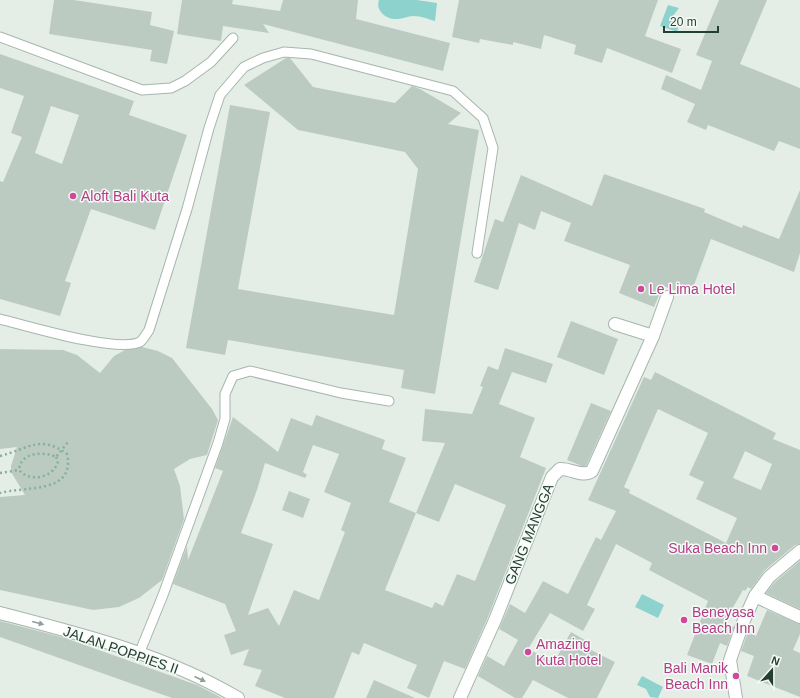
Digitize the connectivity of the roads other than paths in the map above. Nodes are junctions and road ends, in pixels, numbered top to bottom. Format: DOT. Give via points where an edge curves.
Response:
graph roads {
  1 [pos="0,36"];
  2 [pos="233,38"];
  3 [pos="477,253"];
  4 [pos="666,296"];
  5 [pos="0,319"];
  6 [pos="615,324"];
  7 [pos="653,336"];
  8 [pos="389,401"];
  9 [pos="800,550"];
  10 [pos="755,596"];
  11 [pos="0,613"];
  12 [pos="800,617"];
  13 [pos="139,654"];
  14 [pos="238,698"];
  15 [pos="460,698"];
  16 [pos="736,698"];
  1 -- 2 [label="lane" via="142,90 171,88 210,62"];
  3 -- 5 [label="lane" via="493,148 483,118 453,91 311,54 284,52 244,67 220,95 149,330 141,341 126,346 106,344"];
  4 -- 7 [label="street, GANG MANGGA"];
  6 -- 7 [label="street"];
  7 -- 15 [label="street, GANG MANGGA" via="592,471 584,474 565,468 560,469 552,477 495,620"];
  8 -- 13 [label="lane" via="341,393 250,371 233,376 225,394 225,419 218,443"];
  9 -- 10 [label="street" via="769,577"];
  10 -- 12 [label="street"];
  10 -- 16 [label="street" via="730,660"];
  11 -- 13 [label="street, JALAN POPPIES II, one-way"];
  13 -- 14 [label="street, JALAN POPPIES II, one-way" via="213,684"];
}
